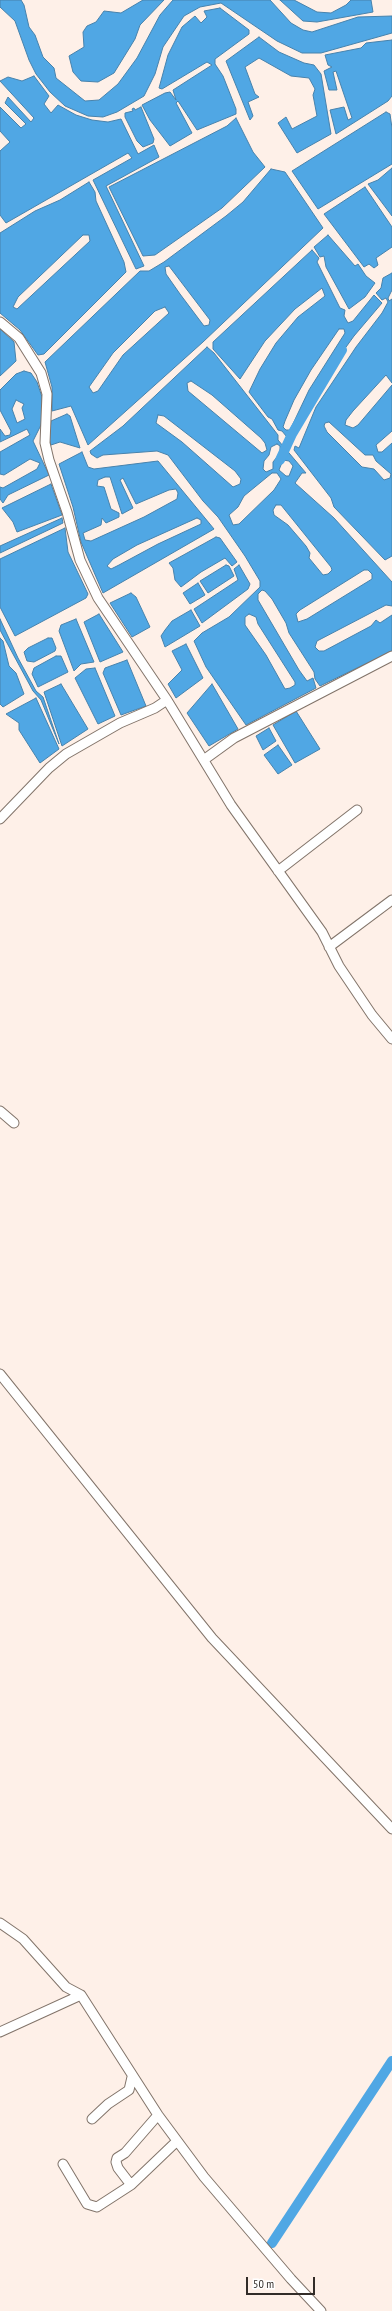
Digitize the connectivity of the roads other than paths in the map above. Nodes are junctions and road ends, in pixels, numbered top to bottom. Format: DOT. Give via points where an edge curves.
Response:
graph roads {
  1 [pos="0,322"];
  2 [pos="392,656"];
  3 [pos="167,700"];
  4 [pos="205,759"];
  5 [pos="357,810"];
  6 [pos="0,819"];
  7 [pos="278,870"];
  8 [pos="392,900"];
  9 [pos="329,947"];
  10 [pos="392,1040"];
  11 [pos="0,1111"];
  12 [pos="14,1123"];
  13 [pos="0,1374"];
  14 [pos="392,1829"];
  15 [pos="0,1922"];
  16 [pos="81,1995"];
  17 [pos="0,2032"];
  18 [pos="132,2077"];
  19 [pos="158,2114"];
  20 [pos="92,2119"];
  21 [pos="177,2141"];
  22 [pos="63,2164"];
  23 [pos="131,2184"];
  24 [pos="321,2311"];
  1 -- 3 [label="street" via="19,338 41,373 47,394 45,443 68,512 80,560 98,598"];
  2 -- 4 [label="street" via="234,738"];
  3 -- 4 [label="street"];
  3 -- 6 [label="street" via="66,754"];
  4 -- 7 [label="street" via="231,805"];
  5 -- 7 [label="street"];
  7 -- 9 [label="street" via="322,932"];
  8 -- 9 [label="street"];
  9 -- 10 [label="street" via="368,1009"];
  11 -- 12 [label="street"];
  13 -- 14 [label="street" via="212,1638"];
  15 -- 16 [label="street" via="23,1939 66,1987"];
  16 -- 17 [label="street"];
  16 -- 18 [label="street"];
  18 -- 19 [label="street"];
  18 -- 20 [label="street" via="129,2090"];
  19 -- 21 [label="street"];
  19 -- 23 [label="street" via="125,2153 117,2158 118,2168"];
  21 -- 23 [label="street"];
  21 -- 24 [label="street" via="243,2224"];
  22 -- 23 [label="street" via="86,2204 91,2207 106,2203"];
}
